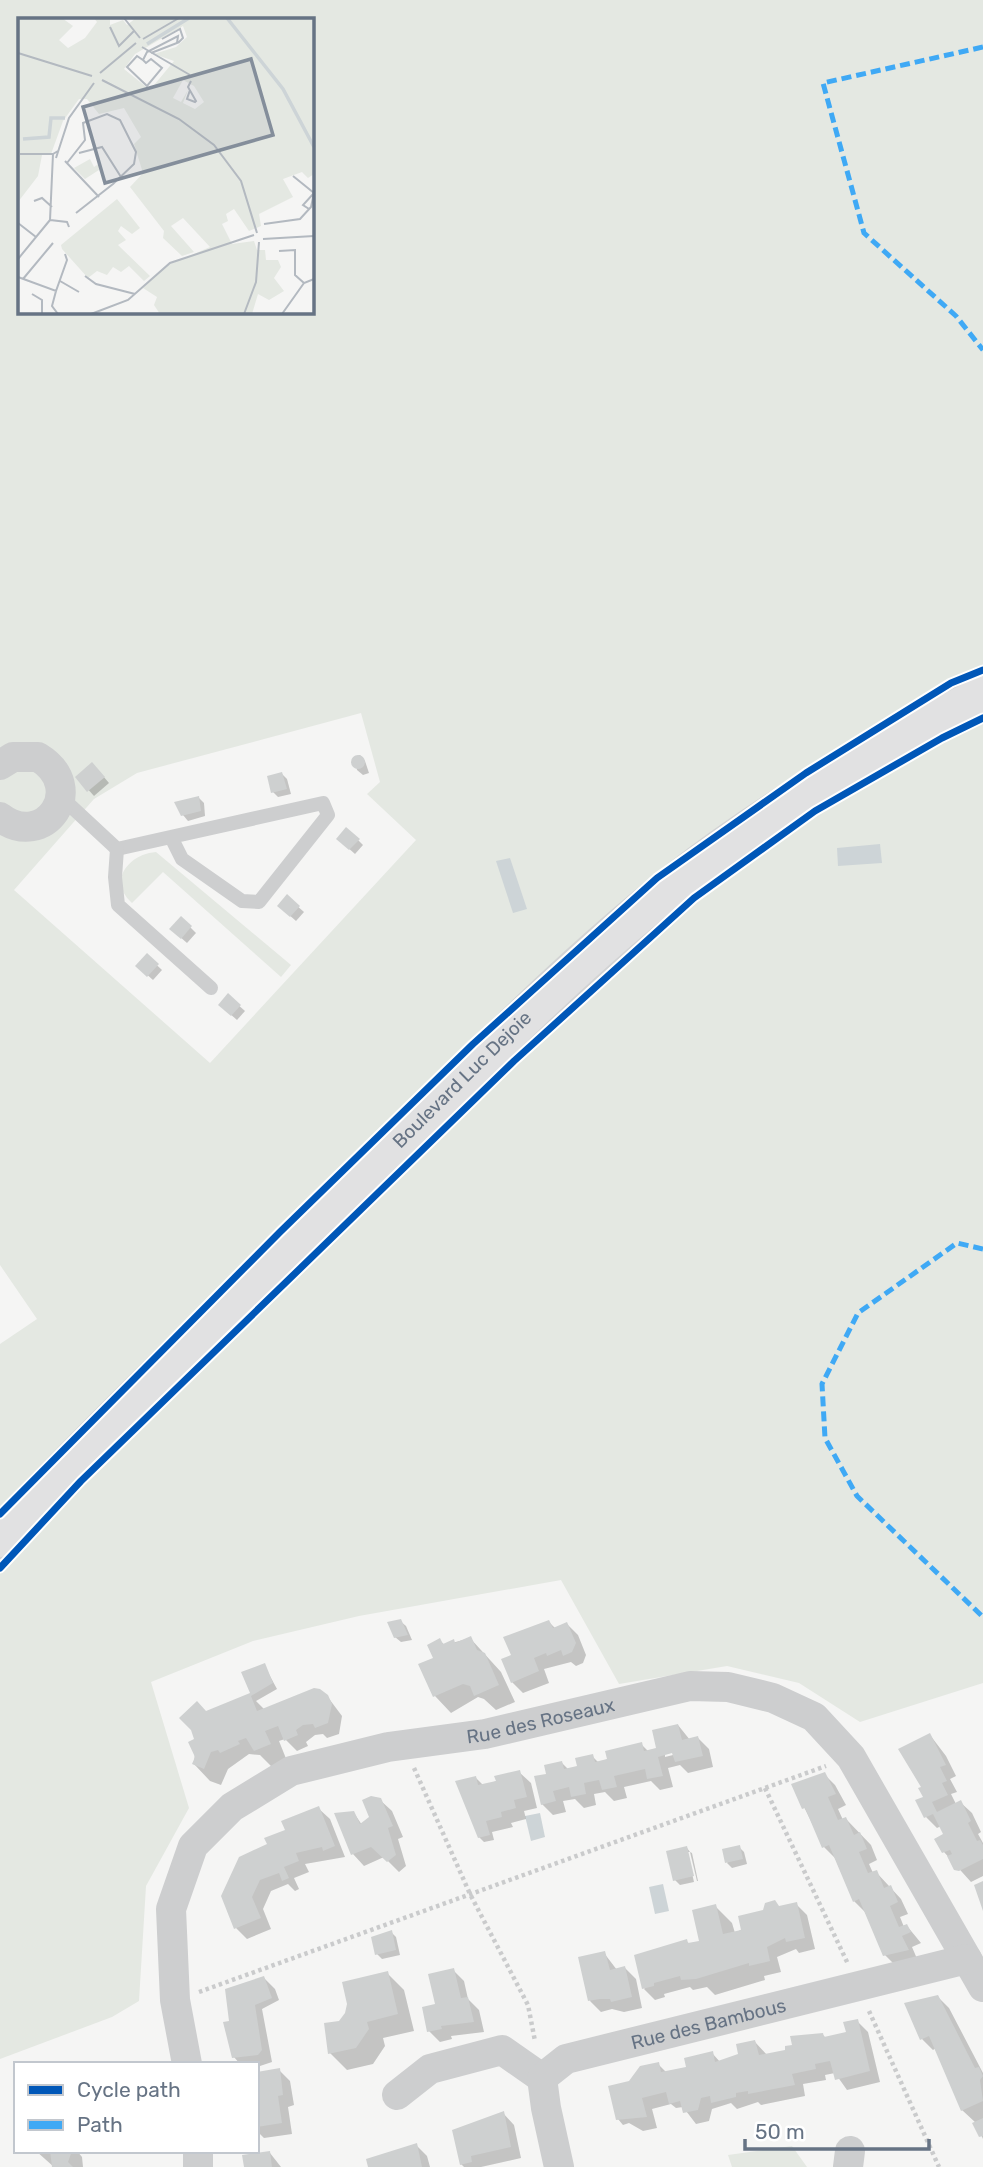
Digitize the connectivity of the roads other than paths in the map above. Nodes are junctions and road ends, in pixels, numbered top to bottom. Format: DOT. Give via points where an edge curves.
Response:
graph roads {
  1 [pos="983,695"];
  2 [pos="0,765"];
  3 [pos="61,797"];
  4 [pos="0,817"];
  5 [pos="171,837"];
  6 [pos="117,849"];
  7 [pos="211,988"];
  8 [pos="0,1538"];
  9 [pos="967,1959"];
  10 [pos="983,1987"];
  11 [pos="187,2062"];
  12 [pos="542,2078"];
  13 [pos="397,2095"];
  14 [pos="559,2167"];
  1 -- 8 [label="main road, Boulevard Luc Dejoie" via="901,737 784,808 677,883 470,1072"];
  2 -- 3 [label="street" via="13,757 38,757 57,773"];
  3 -- 4 [label="street" via="41,824 19,827"];
  3 -- 6 [label="lane"];
  5 -- 5 [label="lane" via="323,803 328,815 259,902 242,901 183,859"];
  5 -- 6 [label="lane"];
  6 -- 7 [label="lane" via="118,905"];
  9 -- 10 [label="street, Rue des Roseaux"];
  9 -- 11 [label="street, Rue des Roseaux" via="851,1756 814,1717 773,1698 728,1687 690,1686 485,1734 404,1744 291,1771 232,1807 192,1846 172,1909 175,2000"];
  9 -- 12 [label="street, Rue des Bambous" via="566,2059"];
  12 -- 13 [label="street" via="502,2050 430,2069"];
  12 -- 14 [label="street"];
}
